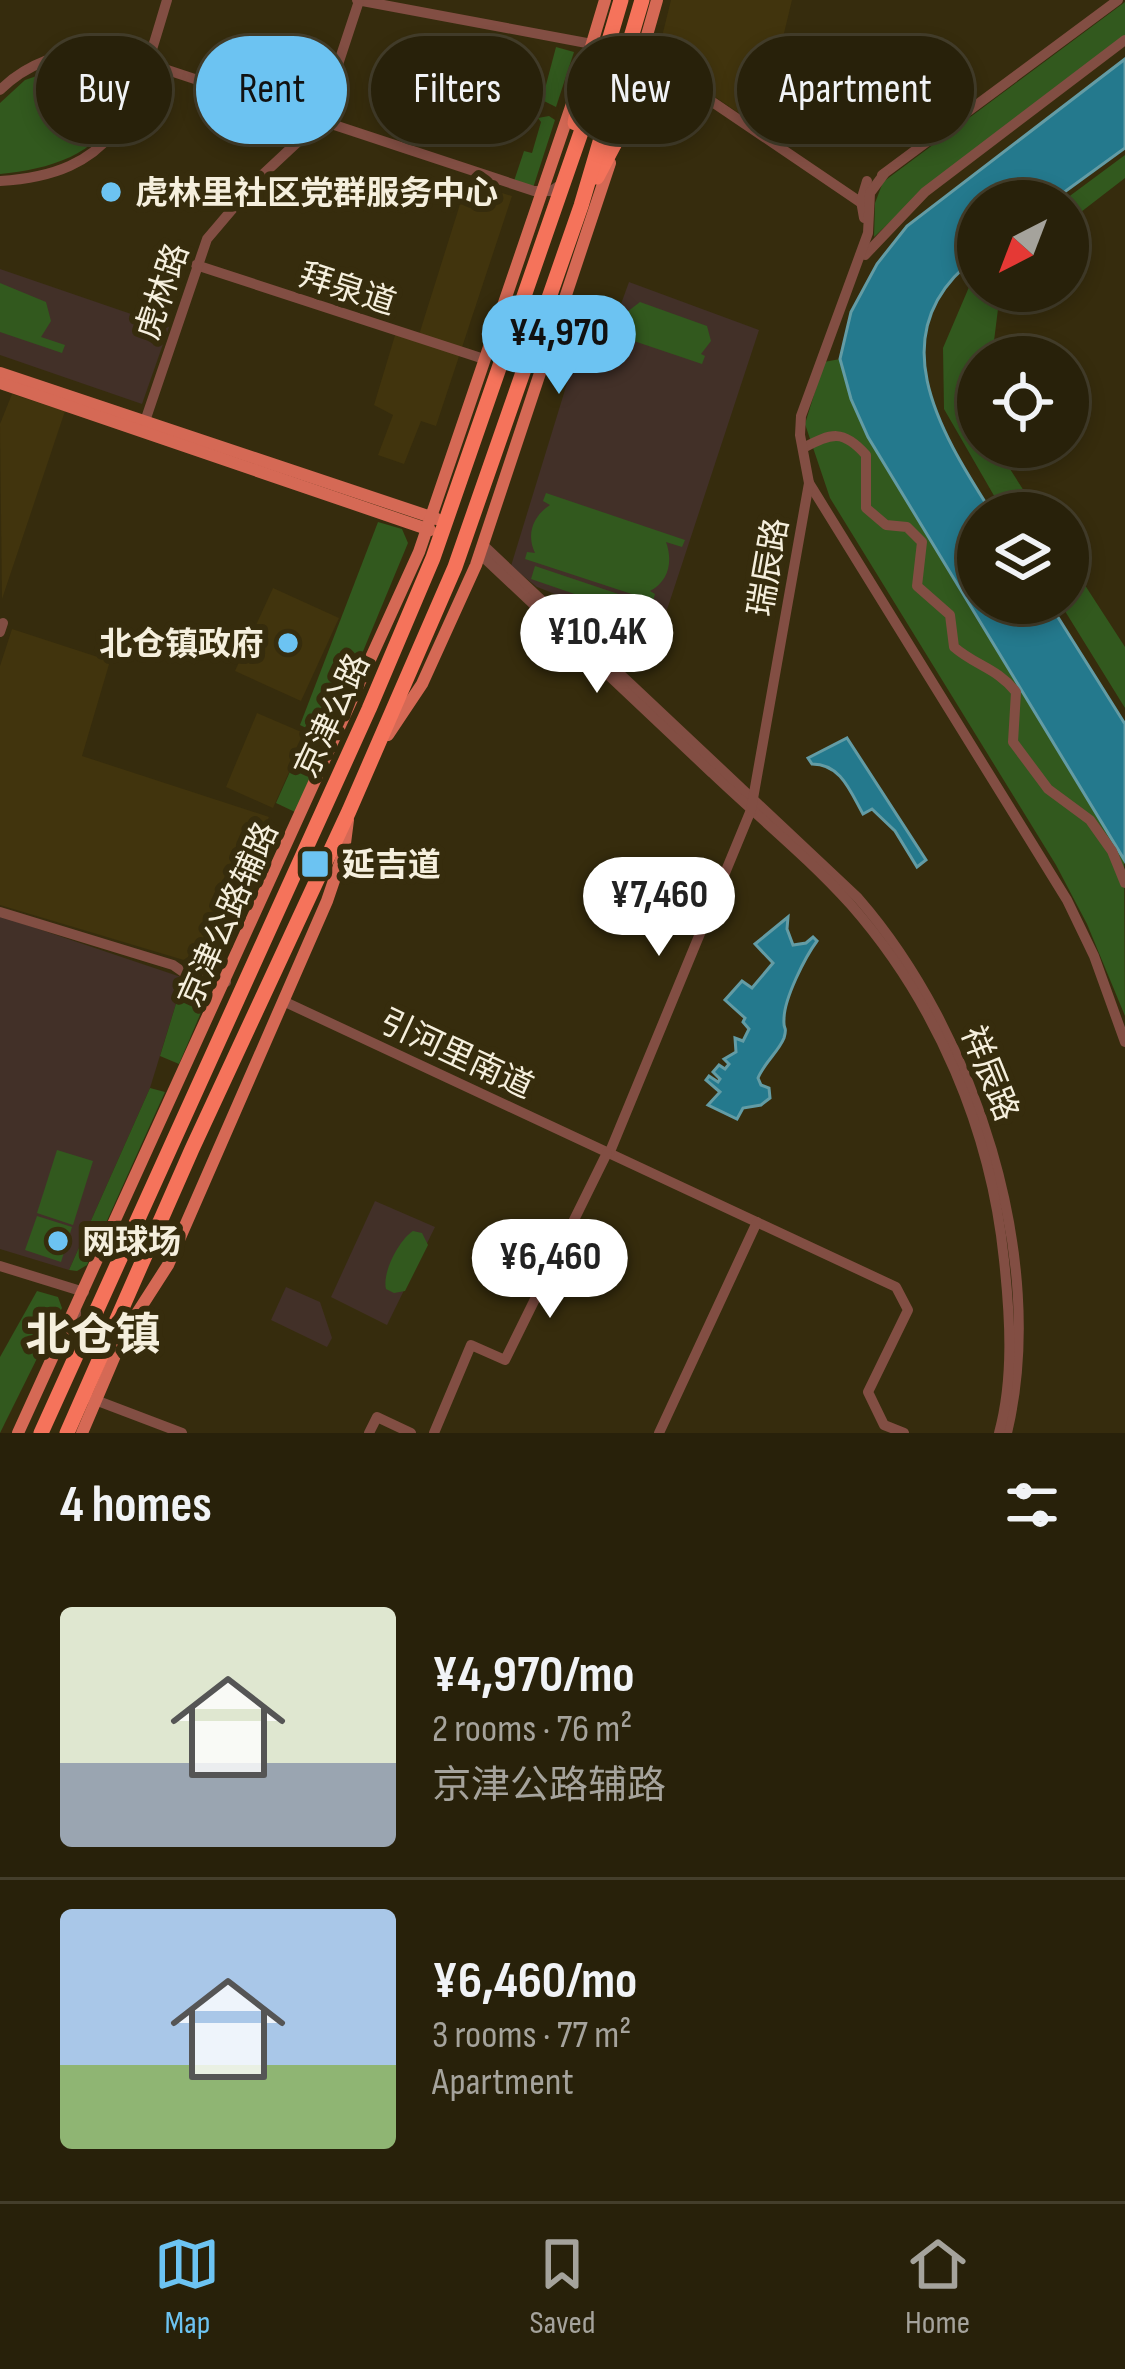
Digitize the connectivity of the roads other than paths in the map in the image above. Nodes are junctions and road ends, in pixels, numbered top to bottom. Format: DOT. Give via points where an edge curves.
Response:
graph roads {
  1 [pos="165,0"];
  2 [pos="358,0"];
  3 [pos="604,0"];
  4 [pos="622,0"];
  5 [pos="642,0"];
  6 [pos="657,0"];
  7 [pos="1114,0"];
  8 [pos="154,36"];
  9 [pos="346,36"];
  10 [pos="594,36"];
  11 [pos="647,36"];
  12 [pos="567,39"];
  13 [pos="1125,40"];
  14 [pos="36,69"];
  15 [pos="0,92"];
  16 [pos="713,103"];
  17 [pos="713,106"];
  18 [pos="567,121"];
  19 [pos="347,130"];
  20 [pos="97,144"];
  21 [pos="296,144"];
  22 [pos="574,144"];
  23 [pos="614,144"];
  24 [pos="615,144"];
  25 [pos="572,158"];
  26 [pos="884,174"];
  27 [pos="0,180"];
  28 [pos="563,183"];
  29 [pos="541,196"];
  30 [pos="859,202"];
  31 [pos="581,206"];
  32 [pos="552,217"];
  33 [pos="196,265"];
  34 [pos="848,277"];
  35 [pos="484,359"];
  36 [pos="0,373"];
  37 [pos="0,383"];
  38 [pos="144,426"];
  39 [pos="803,448"];
  40 [pos="807,480"];
  41 [pos="451,510"];
  42 [pos="429,523"];
  43 [pos="481,550"];
  44 [pos="433,558"];
  45 [pos="373,755"];
  46 [pos="320,776"];
  47 [pos="754,780"];
  48 [pos="750,802"];
  49 [pos="349,811"];
  50 [pos="319,814"];
  51 [pos="766,818"];
  52 [pos="1125,883"];
  53 [pos="0,911"];
  54 [pos="226,982"];
  55 [pos="283,1000"];
  56 [pos="1125,1042"];
  57 [pos="607,1153"];
  58 [pos="757,1222"];
  59 [pos="0,1266"];
  60 [pos="84,1292"];
  61 [pos="76,1312"];
  62 [pos="74,1354"];
  63 [pos="90,1398"];
  64 [pos="18,1433"];
  65 [pos="41,1433"];
  66 [pos="67,1433"];
  67 [pos="82,1433"];
  68 [pos="182,1433"];
  69 [pos="369,1433"];
  70 [pos="411,1433"];
  71 [pos="434,1433"];
  72 [pos="658,1433"];
  73 [pos="904,1433"];
  74 [pos="1003,1433"];
  1 -- 8 [label="street"];
  2 -- 9 [label="street, 虎林路"];
  2 -- 12 [label="street"];
  3 -- 10 [label="main road, 京津公路辅路"];
  4 -- 25 [label="highway, 京津公路"];
  5 -- 31 [label="highway, 京津公路"];
  6 -- 11 [label="main road"];
  7 -- 26 [label="street"];
  7 -- 30 [label="street" via="868,181"];
  13 -- 34 [label="street" via="925,192"];
  14 -- 15 [label="street"];
  16 -- 30 [label="street"];
  17 -- 30 [label="street"];
  18 -- 29 [label="main road, 京津公路辅路"];
  19 -- 29 [label="street"];
  20 -- 27 [label="street" via="57,170"];
  21 -- 33 [label="street, 虎林路" via="230,210"];
  22 -- 25 [label="highway"];
  23 -- 31 [label="highway"];
  24 -- 43 [label="main road"];
  25 -- 28 [label="highway, 京津公路"];
  26 -- 30 [label="street"];
  26 -- 30 [label="street, 瑞辰路"];
  28 -- 29 [label="street"];
  28 -- 32 [label="highway, 京津公路"];
  29 -- 32 [label="street"];
  29 -- 35 [label="main road, 京津公路辅路"];
  30 -- 34 [label="street, 瑞辰路" via="868,233"];
  31 -- 45 [label="highway, 京津公路" via="476,512"];
  32 -- 41 [label="highway, 京津公路"];
  33 -- 35 [label="street, 拜泉道"];
  33 -- 38 [label="street, 虎林路"];
  34 -- 39 [label="street, 瑞辰路" via="802,408"];
  34 -- 40 [label="street, 瑞辰路" via="796,416"];
  35 -- 42 [label="main road, 京津公路辅路"];
  36 -- 38 [label="main road"];
  37 -- 38 [label="main road"];
  38 -- 42 [label="main road"];
  39 -- 40 [label="street, 瑞辰路"];
  39 -- 52 [label="street" via="829,435 852,439 866,455 866,508 922,542 917,586 950,615 954,647 1001,673 1016,692 1013,742 1048,789 1090,820"];
  40 -- 47 [label="street, 瑞辰路"];
  40 -- 56 [label="street" via="1066,900"];
  41 -- 42 [label="main road"];
  41 -- 44 [label="highway, 京津公路"];
  42 -- 44 [label="main road"];
  42 -- 46 [label="main road, 京津公路辅路"];
  43 -- 45 [label="main road" via="422,684"];
  43 -- 48 [label="street, 祥辰路"];
  44 -- 50 [label="highway, 京津公路"];
  45 -- 49 [label="highway, 京津公路"];
  46 -- 50 [label="main road"];
  46 -- 54 [label="main road, 京津公路辅路"];
  47 -- 48 [label="street, 瑞辰路"];
  47 -- 51 [label="street"];
  48 -- 51 [label="street, 祥辰路"];
  48 -- 57 [label="street, 瑞辰路"];
  49 -- 55 [label="main road" via="339,868"];
  49 -- 63 [label="highway, 京津公路" via="183,1168"];
  50 -- 62 [label="highway, 京津公路"];
  51 -- 74 [label="street, 祥辰路" via="877,938 955,1070 1000,1227 1008,1333"];
  53 -- 54 [label="street"];
  54 -- 60 [label="main road, 京津公路辅路"];
  55 -- 57 [label="street, 引河里南道"];
  55 -- 63 [label="main road" via="159,1284"];
  57 -- 58 [label="street, 引河里南道"];
  57 -- 71 [label="street, 瑞辰路" via="505,1360 471,1345"];
  58 -- 72 [label="street"];
  58 -- 73 [label="street, 引河里南道" via="896,1287 908,1310 868,1391 884,1425"];
  59 -- 60 [label="street"];
  60 -- 61 [label="main road, 京津公路辅路"];
  61 -- 62 [label="street"];
  61 -- 64 [label="main road, 京津公路辅路"];
  62 -- 65 [label="highway, 京津公路"];
  63 -- 66 [label="highway, 京津公路"];
  63 -- 67 [label="main road"];
  63 -- 68 [label="street"];
  69 -- 70 [label="street" via="376,1417"];
}
